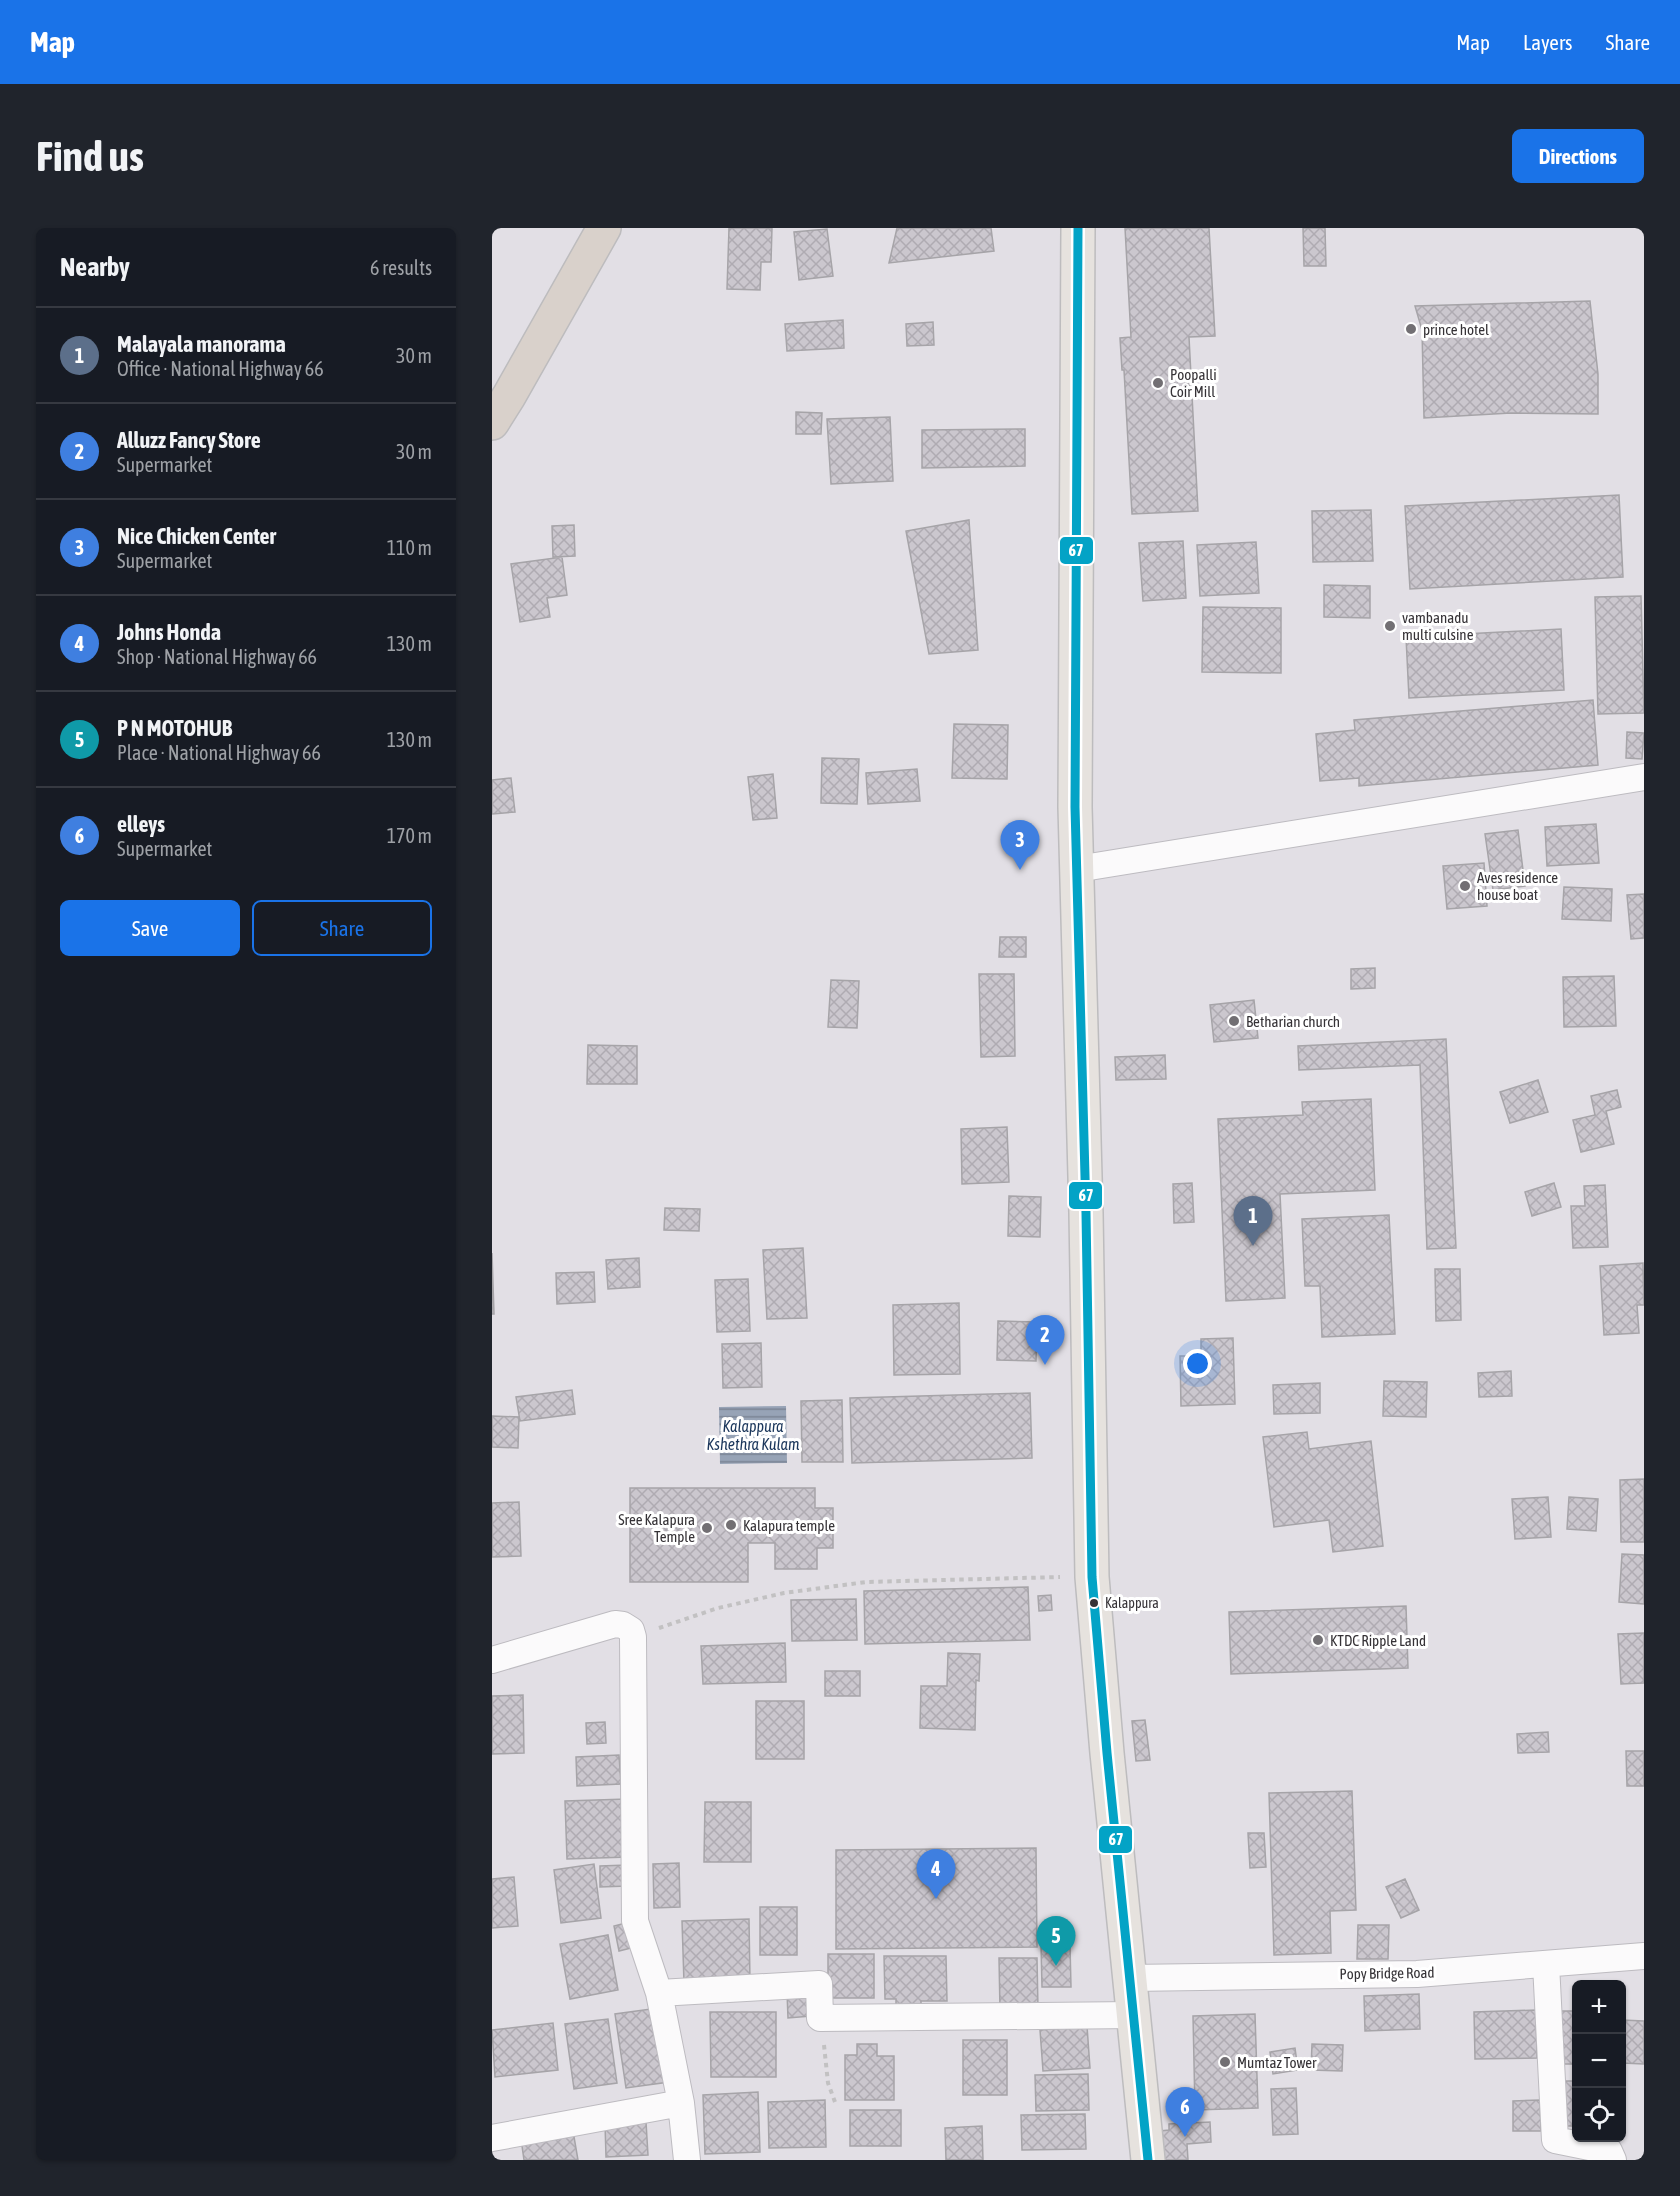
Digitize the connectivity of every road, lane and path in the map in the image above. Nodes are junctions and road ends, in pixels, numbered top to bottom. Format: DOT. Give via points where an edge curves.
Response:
graph roads {
  1 [pos="604,228"];
  2 [pos="1078,228"];
  3 [pos="492,423"];
  4 [pos="1644,777"];
  5 [pos="1077,869"];
  6 [pos="1092,1577"];
  7 [pos="633,1636"];
  8 [pos="492,1660"];
  9 [pos="1644,1956"];
  10 [pos="1546,1964"];
  11 [pos="1129,1978"];
  12 [pos="659,1993"];
  13 [pos="1134,2015"];
  14 [pos="820,2018"];
  15 [pos="835,2102"];
  16 [pos="681,2103"];
  17 [pos="492,2138"];
  18 [pos="687,2160"];
  19 [pos="1148,2160"];
  20 [pos="1613,2160"];
  1 -- 3 [label="highway"];
  2 -- 5 [label="main road"];
  4 -- 5 [label="street"];
  5 -- 6 [label="main road"];
  6 -- 7 [label="path" via="854,1583 718,1608"];
  6 -- 11 [label="main road"];
  7 -- 8 [label="street" via="631,1630 615,1624"];
  7 -- 12 [label="street" via="635,1921"];
  9 -- 10 [label="street, Popy Bridge Road"];
  10 -- 11 [label="street, Popy Bridge Road" via="1417,1974"];
  10 -- 20 [label="street" via="1555,2140 1609,2151"];
  11 -- 13 [label="main road"];
  12 -- 14 [label="street" via="819,1984"];
  12 -- 16 [label="street"];
  13 -- 14 [label="street"];
  13 -- 19 [label="main road"];
  14 -- 15 [label="path" via="828,2083"];
  16 -- 17 [label="street"];
  16 -- 18 [label="street"];
}
